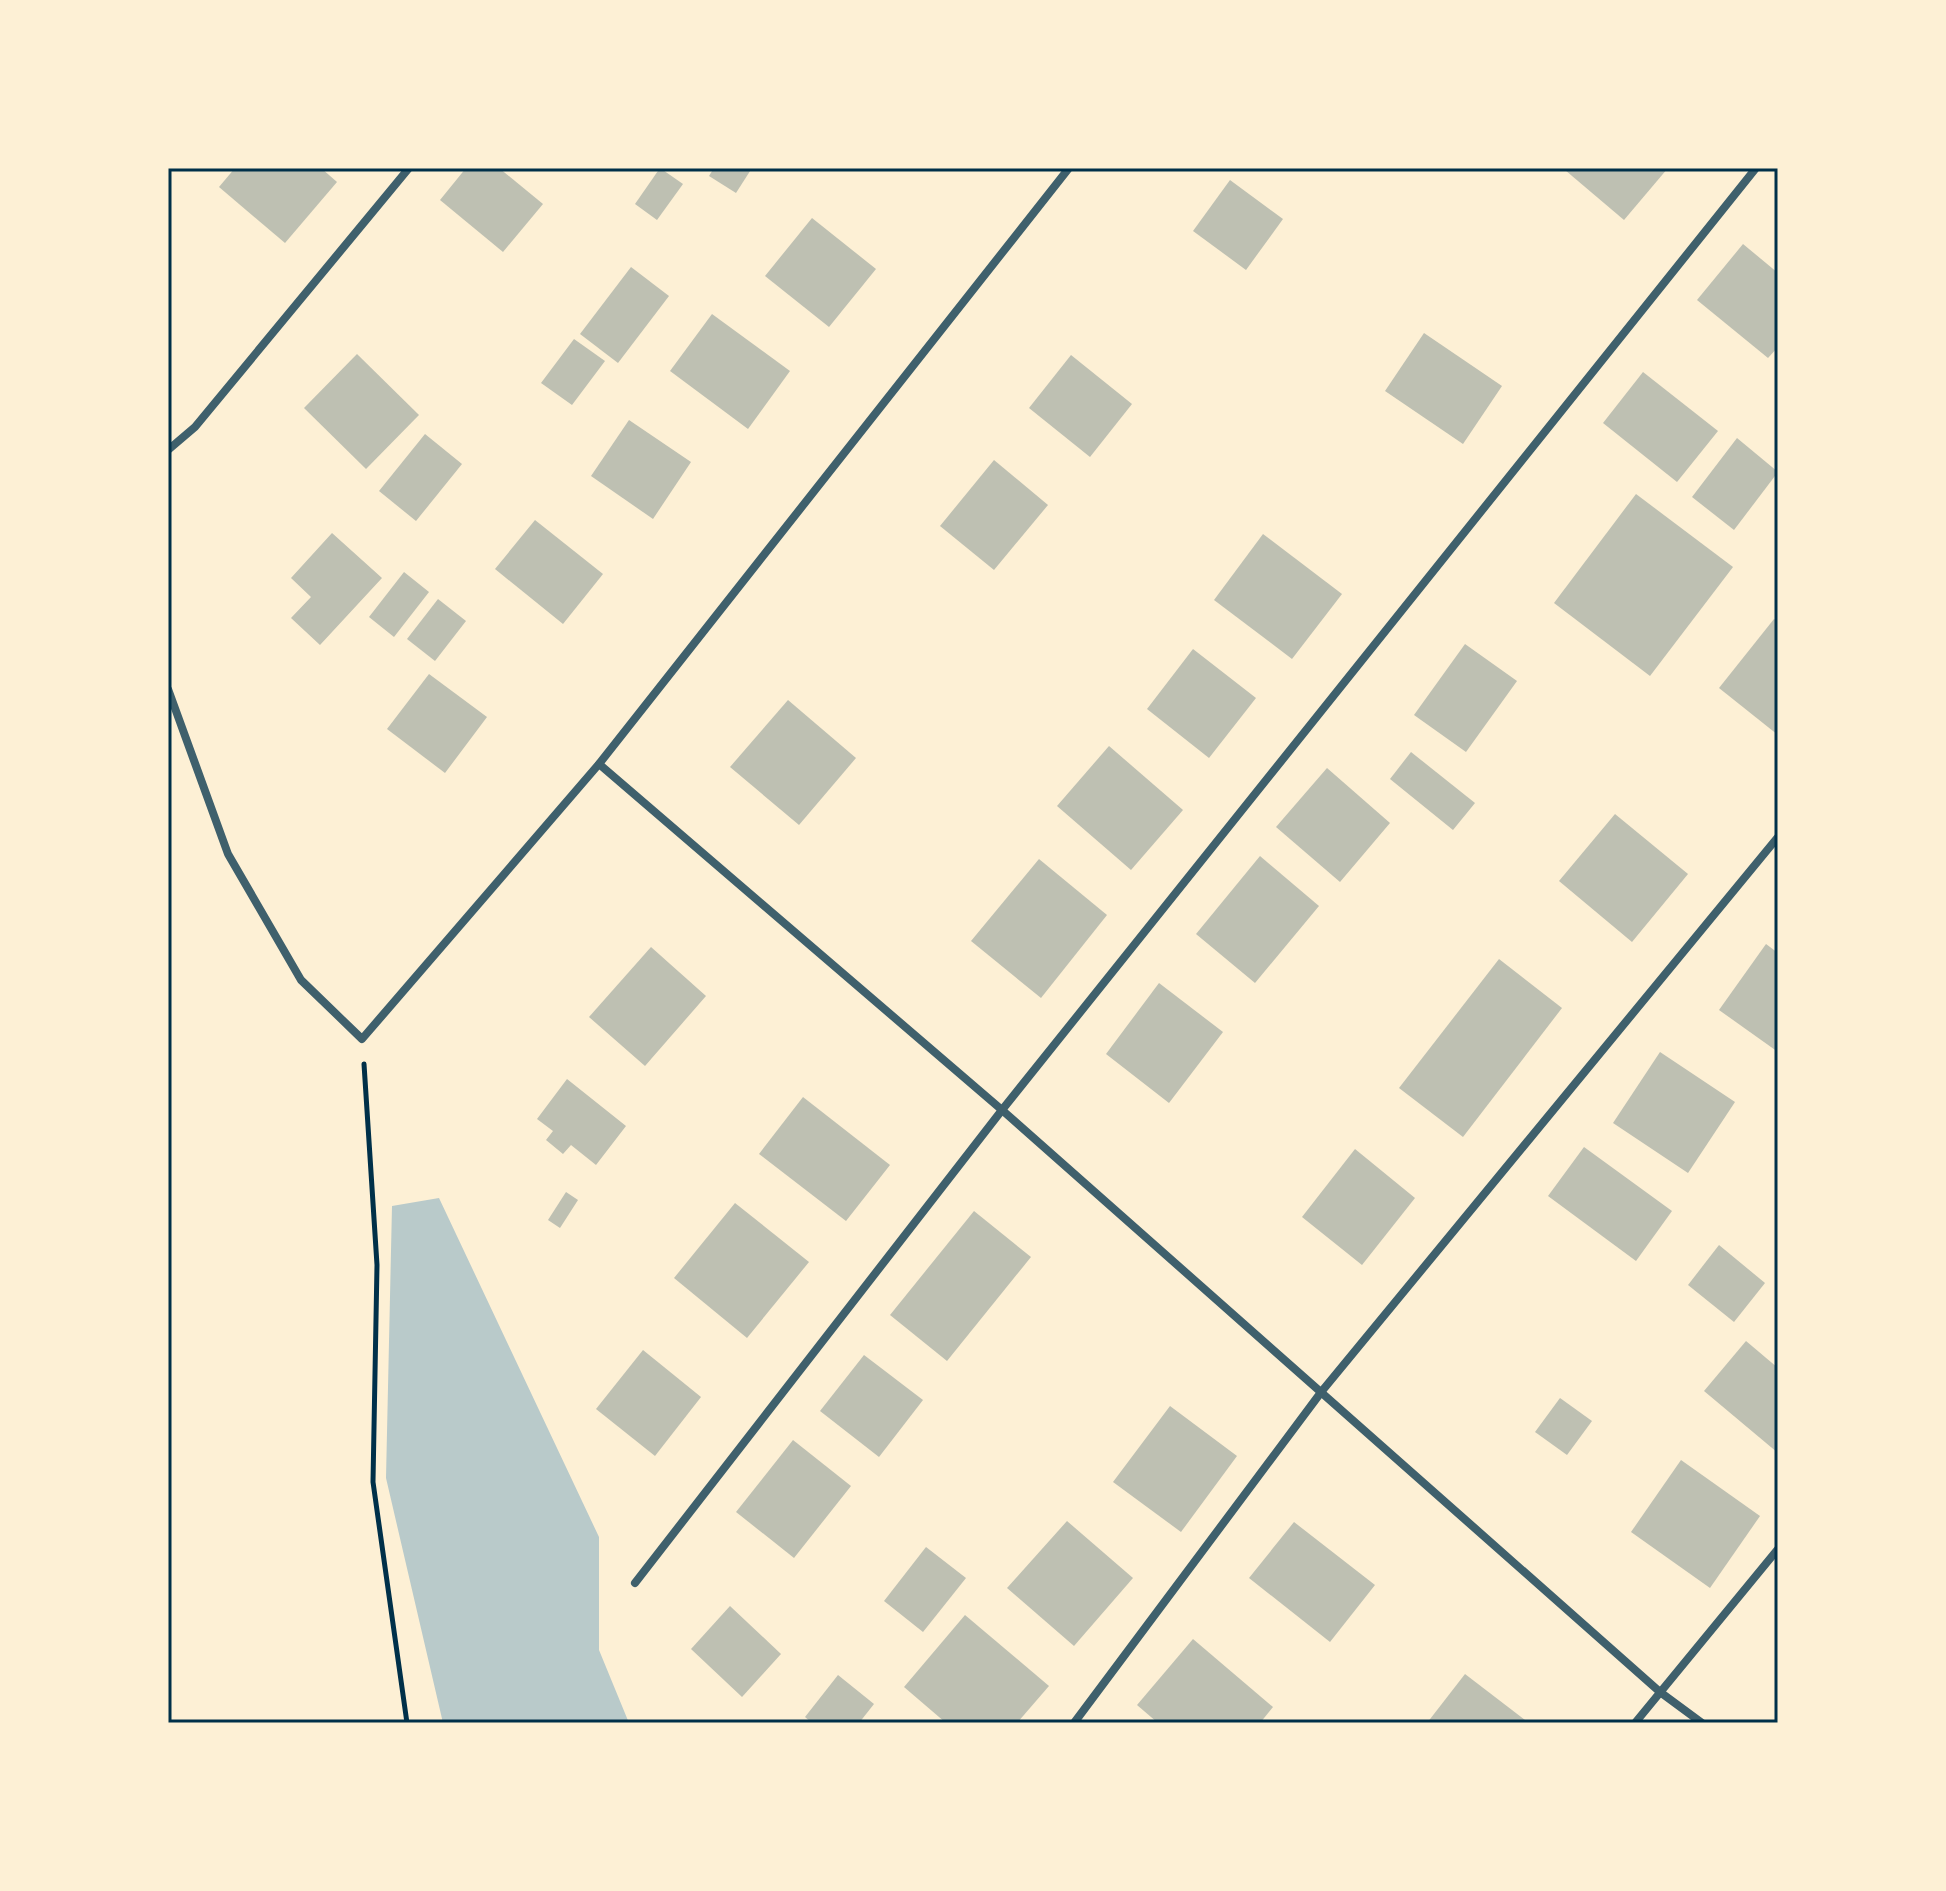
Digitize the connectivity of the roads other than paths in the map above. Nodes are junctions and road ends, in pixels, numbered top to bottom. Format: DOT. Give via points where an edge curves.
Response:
graph roads {
  1 [pos="409,168"];
  2 [pos="1069,168"];
  3 [pos="1756,168"];
  4 [pos="168,450"];
  5 [pos="168,689"];
  6 [pos="599,764"];
  7 [pos="1778,837"];
  8 [pos="1002,1110"];
  9 [pos="1322,1391"];
  10 [pos="1778,1549"];
  11 [pos="635,1583"];
  12 [pos="1660,1692"];
  13 [pos="1074,1723"];
  14 [pos="1635,1723"];
  15 [pos="1702,1723"];
  1 -- 4 [label="street" via="195,427"];
  2 -- 6 [label="street"];
  3 -- 8 [label="street"];
  5 -- 6 [label="street" via="228,854 301,980 362,1039"];
  6 -- 8 [label="street"];
  7 -- 9 [label="street"];
  8 -- 9 [label="street"];
  8 -- 11 [label="street"];
  9 -- 12 [label="street"];
  9 -- 13 [label="street"];
  10 -- 12 [label="street"];
  12 -- 14 [label="street"];
  12 -- 15 [label="street"];
}
